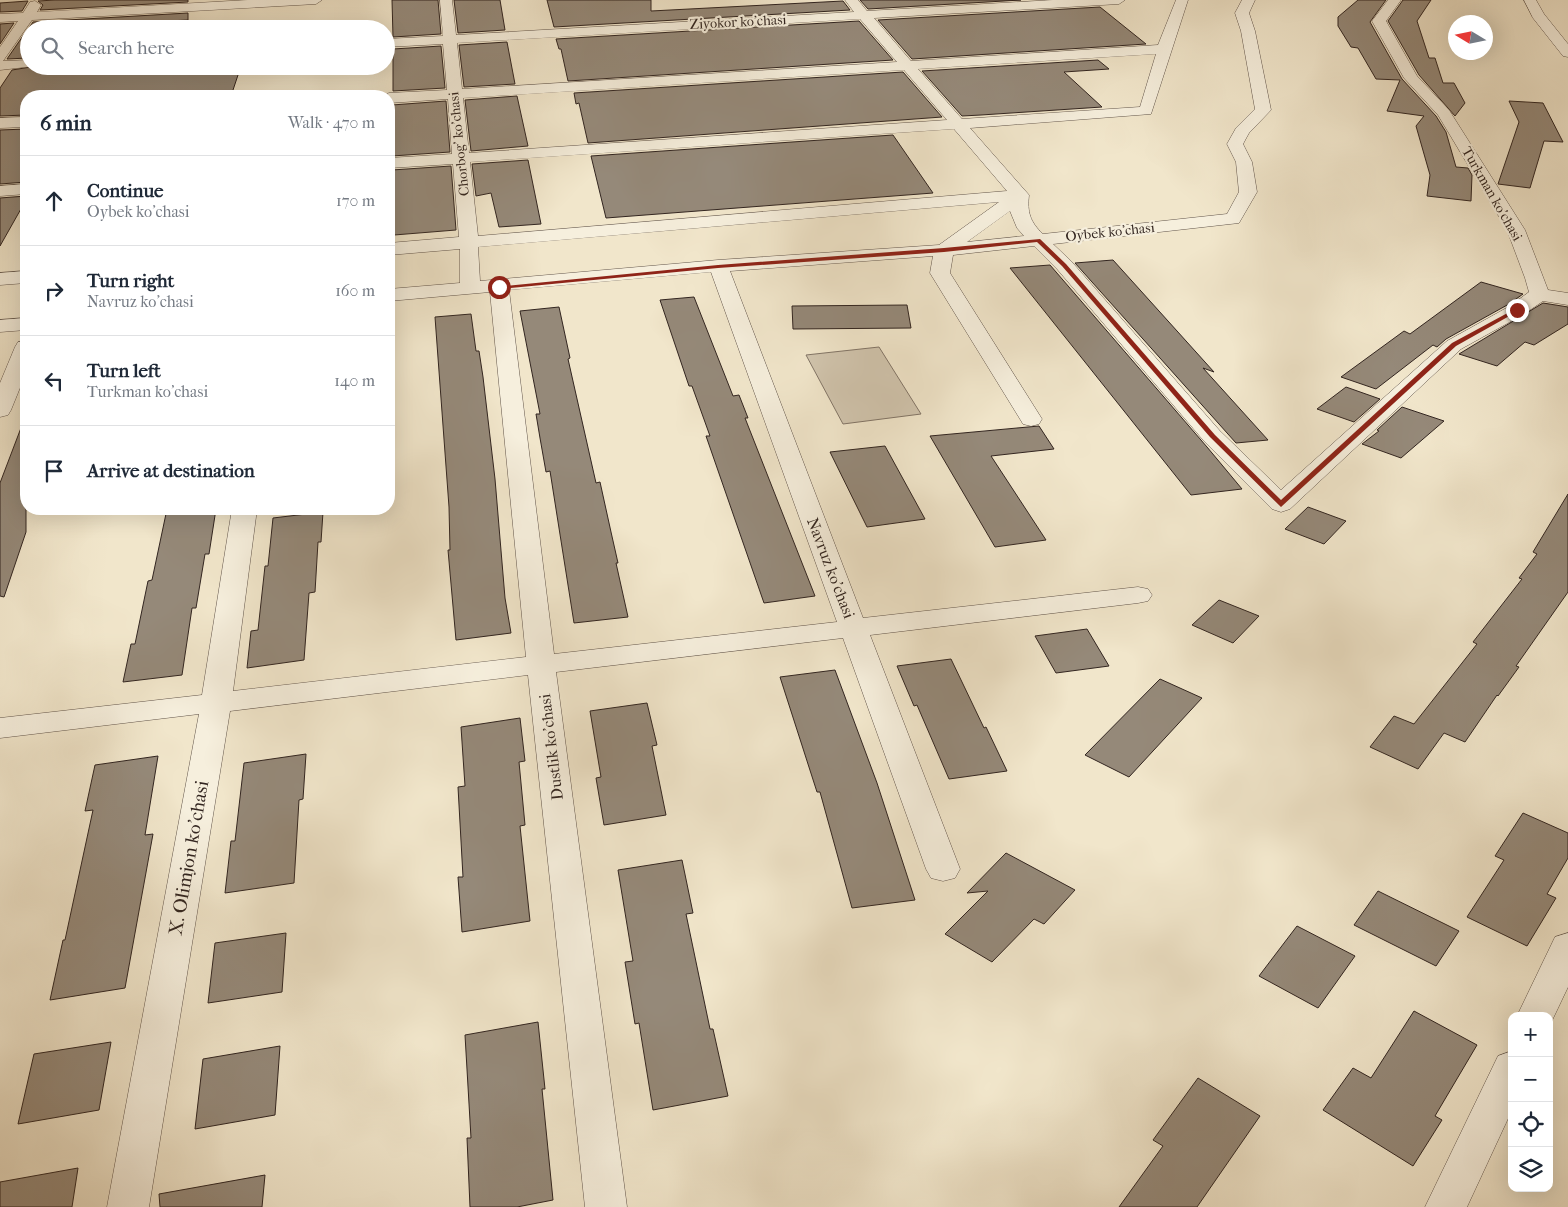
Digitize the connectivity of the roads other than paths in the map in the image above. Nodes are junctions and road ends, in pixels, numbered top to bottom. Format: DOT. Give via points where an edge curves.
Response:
graph roads {
  1 [pos="39,0"];
  2 [pos="316,0"];
  3 [pos="446,0"];
  4 [pos="851,0"];
  5 [pos="1119,0"];
  6 [pos="1182,0"];
  7 [pos="1249,0"];
  8 [pos="1396,0"];
  9 [pos="1530,0"];
  10 [pos="864,15"];
  11 [pos="28,16"];
  12 [pos="0,18"];
  13 [pos="25,20"];
  14 [pos="20,28"];
  15 [pos="450,39"];
  16 [pos="395,42"];
  17 [pos="1164,49"];
  18 [pos="1568,54"];
  19 [pos="0,58"];
  20 [pos="20,65"];
  21 [pos="0,66"];
  22 [pos="907,66"];
  23 [pos="454,94"];
  24 [pos="395,98"];
  25 [pos="20,122"];
  26 [pos="0,123"];
  27 [pos="958,123"];
  28 [pos="461,158"];
  29 [pos="395,163"];
  30 [pos="20,189"];
  31 [pos="0,191"];
  32 [pos="1020,195"];
  33 [pos="1038,240"];
  34 [pos="469,243"];
  35 [pos="395,249"];
  36 [pos="944,250"];
  37 [pos="718,266"];
  38 [pos="20,277"];
  39 [pos="0,279"];
  40 [pos="485,288"];
  41 [pos="1539,294"];
  42 [pos="395,295"];
  43 [pos="1568,299"];
  44 [pos="20,324"];
  45 [pos="0,326"];
  46 [pos="20,362"];
  47 [pos="0,410"];
  48 [pos="1030,419"];
  49 [pos="243,515"];
  50 [pos="1138,595"];
  51 [pos="854,628"];
  52 [pos="541,664"];
  53 [pos="216,703"];
  54 [pos="0,728"];
  55 [pos="943,869"];
  56 [pos="1568,947"];
  57 [pos="1538,1012"];
  58 [pos="1508,1075"];
  59 [pos="128,1207"];
  60 [pos="606,1207"];
  61 [pos="1446,1207"];
  1 -- 11 [label="street"];
  2 -- 11 [label="street"];
  3 -- 15 [label="street, Chorbog' ko'chasi"];
  4 -- 10 [label="street"];
  5 -- 10 [label="street, Ziyokor ko'chasi"];
  6 -- 17 [label="street"];
  7 -- 33 [label="street, Oybek ko'chasi" via="1242,13 1263,110 1242,131 1235,144 1244,162 1248,192 1233,219"];
  8 -- 41 [label="street, Turkman ko'chasi" via="1379,21 1388,42 1411,78 1444,113 1511,222 1536,278"];
  9 -- 18 [label="street"];
  10 -- 15 [label="street, Ziyokor ko'chasi"];
  10 -- 22 [label="street"];
  11 -- 12 [label="street"];
  11 -- 13 [label="street"];
  14 -- 19 [label="street"];
  15 -- 16 [label="street, Ziyokor ko'chasi"];
  15 -- 23 [label="street, Chorbog' ko'chasi"];
  17 -- 22 [label="street"];
  17 -- 27 [label="street" via="1146,111"];
  20 -- 21 [label="street"];
  22 -- 23 [label="street"];
  22 -- 27 [label="street"];
  23 -- 24 [label="street"];
  23 -- 28 [label="street, Chorbog' ko'chasi"];
  25 -- 26 [label="street"];
  27 -- 28 [label="street"];
  27 -- 32 [label="street"];
  28 -- 29 [label="street"];
  28 -- 34 [label="street, Chorbog' ko'chasi"];
  30 -- 31 [label="street"];
  32 -- 33 [label="street" via="1018,209 1026,228"];
  32 -- 34 [label="street"];
  32 -- 36 [label="street"];
  33 -- 36 [label="street, Oybek ko'chasi"];
  33 -- 41 [label="street" via="1064,265 1212,436 1281,504 1454,345"];
  34 -- 35 [label="street"];
  34 -- 40 [label="street, Chorbog' ko'chasi"];
  36 -- 37 [label="street, Oybek ko'chasi"];
  36 -- 48 [label="street" via="940,273"];
  37 -- 40 [label="street, Oybek ko'chasi"];
  37 -- 51 [label="street, Navruz ko'chasi"];
  38 -- 39 [label="street"];
  40 -- 42 [label="street, Oybek ko'chasi"];
  40 -- 52 [label="street, Dustlik ko'chasi"];
  41 -- 43 [label="street"];
  44 -- 45 [label="street"];
  46 -- 47 [label="street"];
  49 -- 53 [label="street, X. Olimjon ko'chasi"];
  50 -- 51 [label="street"];
  51 -- 52 [label="street"];
  51 -- 55 [label="street, Navruz ko'chasi"];
  52 -- 53 [label="street"];
  52 -- 60 [label="street, Dustlik ko'chasi"];
  53 -- 54 [label="street"];
  53 -- 59 [label="street, X. Olimjon ko'chasi"];
  56 -- 57 [label="street"];
  58 -- 61 [label="street"];
}
